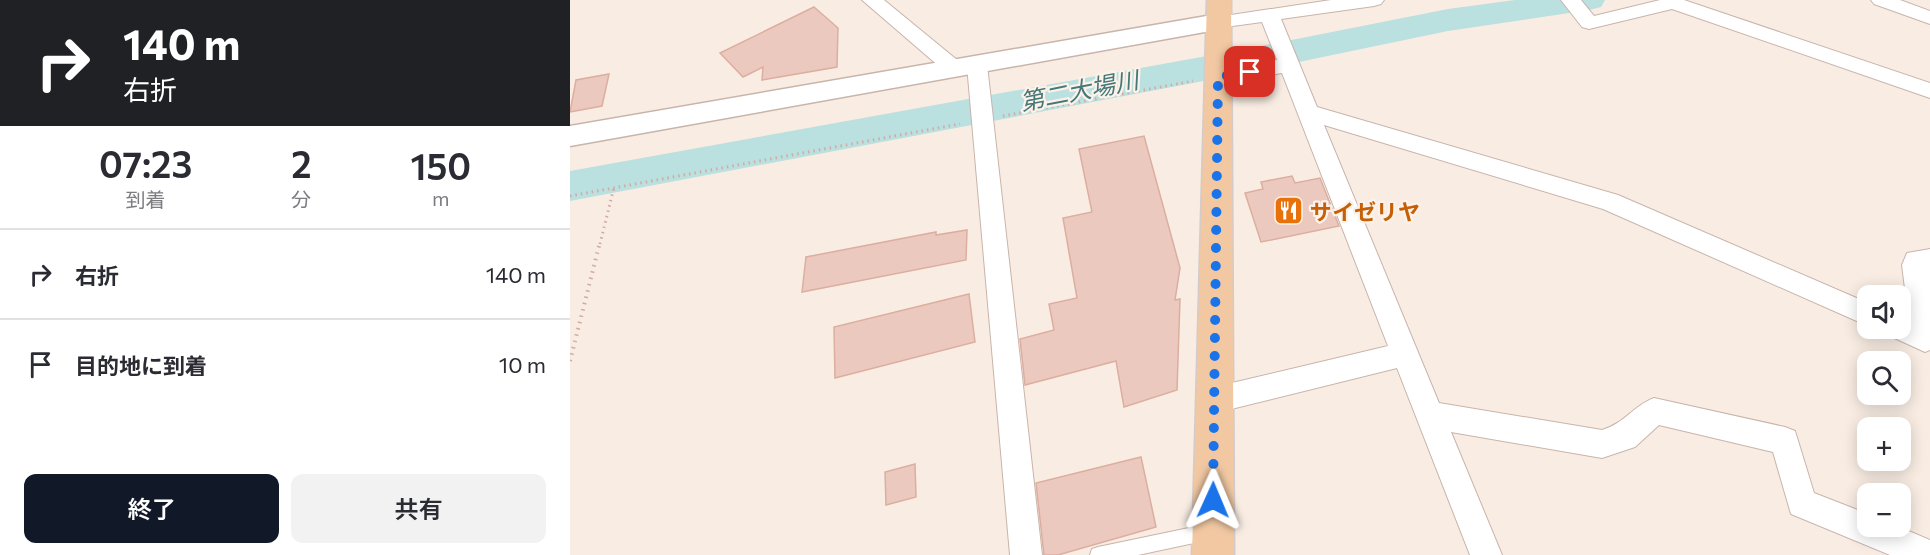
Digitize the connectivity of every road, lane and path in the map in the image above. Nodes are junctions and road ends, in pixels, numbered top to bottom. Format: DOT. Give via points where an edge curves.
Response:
graph roads {
  1 [pos="872,0"];
  2 [pos="1374,0"];
  3 [pos="1570,0"];
  4 [pos="1881,0"];
  5 [pos="1269,15"];
  6 [pos="1930,18"];
  7 [pos="1218,22"];
  8 [pos="1288,65"];
  9 [pos="970,74"];
  10 [pos="1218,77"];
  11 [pos="1930,91"];
  12 [pos="1307,112"];
  13 [pos="570,135"];
  14 [pos="728,166"];
  15 [pos="614,187"];
  16 [pos="570,196"];
  17 [pos="1930,259"];
  18 [pos="1857,310"];
  19 [pos="1911,334"];
  20 [pos="1406,354"];
  21 [pos="570,361"];
  22 [pos="1215,400"];
  23 [pos="1430,416"];
  24 [pos="1213,543"];
  25 [pos="1026,555"];
  26 [pos="1098,555"];
  27 [pos="1486,555"];
  28 [pos="1928,555"];
  1 -- 9 [label="street"];
  2 -- 5 [label="street"];
  3 -- 11 [label="street" via="1589,23 1672,3"];
  4 -- 6 [label="street"];
  5 -- 7 [label="street"];
  5 -- 8 [label="street"];
  7 -- 9 [label="street" via="1135,35"];
  7 -- 10 [label="main road"];
  8 -- 10 [label="street"];
  8 -- 12 [label="street"];
  9 -- 13 [label="street"];
  9 -- 25 [label="street" via="981,120"];
  10 -- 22 [label="main road"];
  12 -- 18 [label="street" via="1610,202"];
  12 -- 20 [label="street"];
  14 -- 15 [label="path"];
  15 -- 16 [label="path"];
  15 -- 21 [label="path"];
  17 -- 19 [label="street" via="1916,261 1915,265 1925,340"];
  20 -- 22 [label="street"];
  20 -- 23 [label="street"];
  22 -- 24 [label="main road"];
  23 -- 27 [label="street"];
  23 -- 28 [label="street" via="1602,444 1625,437 1654,411 1785,441 1802,503"];
  24 -- 26 [label="lane"];
}
